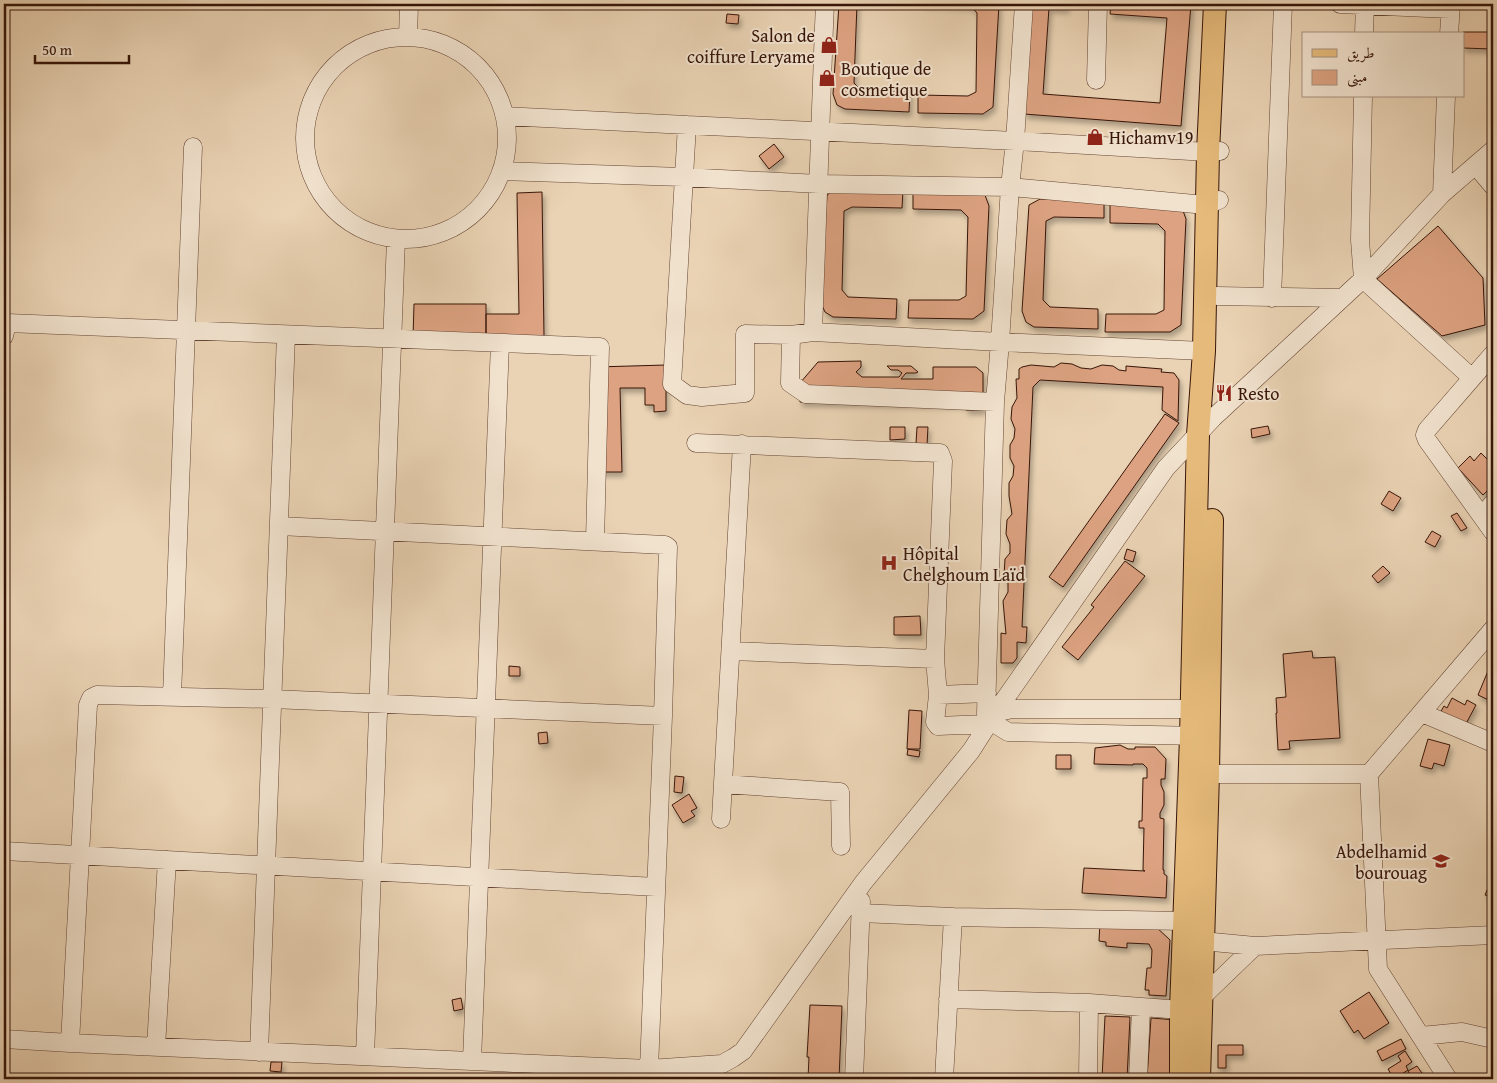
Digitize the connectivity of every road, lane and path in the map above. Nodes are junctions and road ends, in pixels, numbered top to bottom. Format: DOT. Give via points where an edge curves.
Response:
graph roads {
  1 [pos="409,4"];
  2 [pos="825,4"];
  3 [pos="1024,4"];
  4 [pos="1098,4"];
  5 [pos="1215,4"];
  6 [pos="1229,4"];
  7 [pos="1283,4"];
  8 [pos="1340,4"];
  9 [pos="1365,5"];
  10 [pos="1450,6"];
  11 [pos="1364,32"];
  12 [pos="1449,32"];
  13 [pos="408,37"];
  14 [pos="1096,80"];
  15 [pos="1363,98"];
  16 [pos="1446,98"];
  17 [pos="505,116"];
  18 [pos="687,125"];
  19 [pos="819,131"];
  20 [pos="1015,141"];
  21 [pos="193,147"];
  22 [pos="1493,150"];
  23 [pos="1214,152"];
  24 [pos="1476,166"];
  25 [pos="502,171"];
  26 [pos="683,177"];
  27 [pos="819,184"];
  28 [pos="1493,186"];
  29 [pos="1010,187"];
  30 [pos="1442,194"];
  31 [pos="1213,203"];
  32 [pos="396,239"];
  33 [pos="1363,279"];
  34 [pos="1217,296"];
  35 [pos="1272,298"];
  36 [pos="1342,298"];
  37 [pos="186,330"];
  38 [pos="813,332"];
  39 [pos="286,334"];
  40 [pos="791,335"];
  41 [pos="4,336"];
  42 [pos="393,339"];
  43 [pos="1000,342"];
  44 [pos="500,344"];
  45 [pos="1204,351"];
  46 [pos="1493,354"];
  47 [pos="1472,378"];
  48 [pos="995,402"];
  49 [pos="1213,418"];
  50 [pos="1198,435"];
  51 [pos="696,442"];
  52 [pos="742,444"];
  53 [pos="1488,510"];
  54 [pos="278,526"];
  55 [pos="385,531"];
  56 [pos="1493,532"];
  57 [pos="492,536"];
  58 [pos="595,541"];
  59 [pos="1493,629"];
  60 [pos="1486,650"];
  61 [pos="731,651"];
  62 [pos="935,659"];
  63 [pos="988,676"];
  64 [pos="987,693"];
  65 [pos="938,695"];
  66 [pos="172,696"];
  67 [pos="272,698"];
  68 [pos="379,703"];
  69 [pos="1009,704"];
  70 [pos="486,708"];
  71 [pos="1200,709"];
  72 [pos="1422,713"];
  73 [pos="664,716"];
  74 [pos="992,722"];
  75 [pos="1199,736"];
  76 [pos="1493,743"];
  77 [pos="1208,774"];
  78 [pos="1370,774"];
  79 [pos="723,784"];
  80 [pos="720,819"];
  81 [pos="841,846"];
  82 [pos="4,852"];
  83 [pos="80,856"];
  84 [pos="167,860"];
  85 [pos="266,866"];
  86 [pos="372,872"];
  87 [pos="479,878"];
  88 [pos="863,883"];
  89 [pos="656,887"];
  90 [pos="860,913"];
  91 [pos="953,917"];
  92 [pos="1184,921"];
  93 [pos="1493,935"];
  94 [pos="1202,941"];
  95 [pos="1376,941"];
  96 [pos="1255,946"];
  97 [pos="948,998"];
  98 [pos="1200,998"];
  99 [pos="1089,1003"];
  100 [pos="1141,1008"];
  101 [pos="1181,1010"];
  102 [pos="1421,1036"];
  103 [pos="1493,1038"];
  104 [pos="4,1039"];
  105 [pos="70,1044"];
  106 [pos="156,1047"];
  107 [pos="259,1052"];
  108 [pos="364,1056"];
  109 [pos="472,1061"];
  110 [pos="649,1069"];
  111 [pos="1187,1078"];
  112 [pos="854,1079"];
  113 [pos="944,1079"];
  114 [pos="1088,1079"];
  115 [pos="1138,1079"];
  116 [pos="1448,1079"];
  1 -- 13 [label="street"];
  2 -- 19 [label="street"];
  3 -- 20 [label="street"];
  4 -- 14 [label="street"];
  5 -- 23 [label="main road"];
  6 -- 23 [label="main road"];
  7 -- 35 [label="street"];
  8 -- 9 [label="street"];
  9 -- 10 [label="street"];
  9 -- 11 [label="street"];
  10 -- 12 [label="street"];
  13 -- 17 [label="street" via="446,45 470,60 490,81"];
  13 -- 32 [label="street" via="386,39 365,46 330,72 317,90 305,134 306,157 312,175 331,206 360,228"];
  15 -- 33 [label="street" via="1360,240"];
  16 -- 30 [label="street"];
  17 -- 18 [label="street"];
  17 -- 25 [label="street" via="507,144"];
  18 -- 19 [label="street"];
  18 -- 26 [label="street"];
  19 -- 20 [label="street"];
  19 -- 27 [label="street"];
  20 -- 23 [label="street"];
  20 -- 29 [label="street"];
  21 -- 37 [label="street"];
  22 -- 24 [label="street"];
  23 -- 31 [label="main road"];
  24 -- 28 [label="street"];
  24 -- 30 [label="street"];
  25 -- 26 [label="street"];
  25 -- 32 [label="street" via="478,209 460,223 440,233"];
  26 -- 27 [label="street"];
  26 -- 40 [label="street" via="672,384 687,395 702,397 745,393 745,334"];
  27 -- 29 [label="street"];
  27 -- 38 [label="street"];
  29 -- 31 [label="street"];
  29 -- 43 [label="street"];
  30 -- 33 [label="street"];
  31 -- 34 [label="main road"];
  31 -- 45 [label="main road"];
  32 -- 42 [label="street"];
  33 -- 36 [label="street"];
  33 -- 47 [label="street"];
  34 -- 35 [label="street"];
  34 -- 49 [label="main road"];
  35 -- 36 [label="street"];
  36 -- 49 [label="street"];
  37 -- 39 [label="street"];
  37 -- 41 [label="street" via="7,323"];
  37 -- 66 [label="street"];
  38 -- 40 [label="street"];
  38 -- 43 [label="street"];
  39 -- 42 [label="street"];
  39 -- 54 [label="street"];
  40 -- 48 [label="street" via="790,383 806,394"];
  42 -- 44 [label="street"];
  42 -- 55 [label="street"];
  43 -- 45 [label="street"];
  43 -- 48 [label="street"];
  44 -- 57 [label="street"];
  44 -- 58 [label="street" via="600,347"];
  45 -- 50 [label="main road"];
  46 -- 47 [label="street"];
  47 -- 53 [label="street" via="1425,435"];
  48 -- 63 [label="street"];
  49 -- 50 [label="street"];
  49 -- 71 [label="main road"];
  50 -- 69 [label="street" via="1166,468"];
  50 -- 71 [label="main road"];
  51 -- 52 [label="street"];
  52 -- 61 [label="street"];
  52 -- 62 [label="street" via="940,453 943,461"];
  53 -- 56 [label="street"];
  54 -- 55 [label="street"];
  54 -- 67 [label="street"];
  55 -- 57 [label="street"];
  55 -- 68 [label="street"];
  57 -- 58 [label="street"];
  57 -- 70 [label="street"];
  58 -- 73 [label="street" via="668,547"];
  59 -- 60 [label="street"];
  60 -- 72 [label="street"];
  61 -- 62 [label="street"];
  61 -- 79 [label="street"];
  62 -- 65 [label="street"];
  63 -- 64 [label="street"];
  63 -- 69 [label="street"];
  64 -- 65 [label="street"];
  64 -- 74 [label="street"];
  65 -- 74 [label="street" via="935,722 938,726"];
  66 -- 67 [label="street"];
  66 -- 83 [label="street" via="97,695 91,698 88,705"];
  67 -- 68 [label="street"];
  67 -- 85 [label="street"];
  68 -- 70 [label="street"];
  68 -- 86 [label="street"];
  69 -- 71 [label="street"];
  69 -- 74 [label="street"];
  70 -- 73 [label="street"];
  70 -- 87 [label="street"];
  71 -- 75 [label="main road"];
  72 -- 76 [label="street"];
  72 -- 78 [label="street"];
  73 -- 89 [label="street"];
  74 -- 75 [label="street"];
  74 -- 88 [label="street"];
  75 -- 77 [label="main road"];
  75 -- 92 [label="main road"];
  77 -- 78 [label="street"];
  77 -- 94 [label="main road"];
  78 -- 95 [label="street"];
  79 -- 80 [label="street"];
  79 -- 81 [label="street" via="840,792"];
  82 -- 83 [label="street"];
  83 -- 84 [label="street"];
  83 -- 105 [label="street"];
  84 -- 85 [label="street"];
  84 -- 106 [label="street"];
  85 -- 86 [label="street"];
  85 -- 107 [label="street"];
  86 -- 87 [label="street"];
  86 -- 108 [label="street"];
  87 -- 89 [label="street"];
  87 -- 109 [label="street"];
  88 -- 90 [label="street"];
  88 -- 110 [label="street" via="743,1050 722,1064"];
  89 -- 110 [label="street"];
  90 -- 91 [label="street"];
  90 -- 112 [label="street"];
  91 -- 92 [label="street"];
  91 -- 97 [label="street"];
  92 -- 94 [label="street"];
  92 -- 101 [label="main road"];
  93 -- 95 [label="street"];
  94 -- 96 [label="street"];
  94 -- 98 [label="main road"];
  95 -- 96 [label="street"];
  95 -- 102 [label="street" via="1378,969"];
  96 -- 98 [label="street"];
  97 -- 99 [label="street"];
  97 -- 113 [label="street"];
  98 -- 111 [label="main road"];
  99 -- 100 [label="street"];
  99 -- 114 [label="street"];
  100 -- 101 [label="street"];
  100 -- 115 [label="street"];
  101 -- 111 [label="main road"];
  102 -- 103 [label="street" via="1462,1032"];
  102 -- 116 [label="street"];
  104 -- 105 [label="street"];
  105 -- 106 [label="street"];
  106 -- 107 [label="street"];
  107 -- 108 [label="street"];
  108 -- 109 [label="street"];
  109 -- 110 [label="street"];
}
